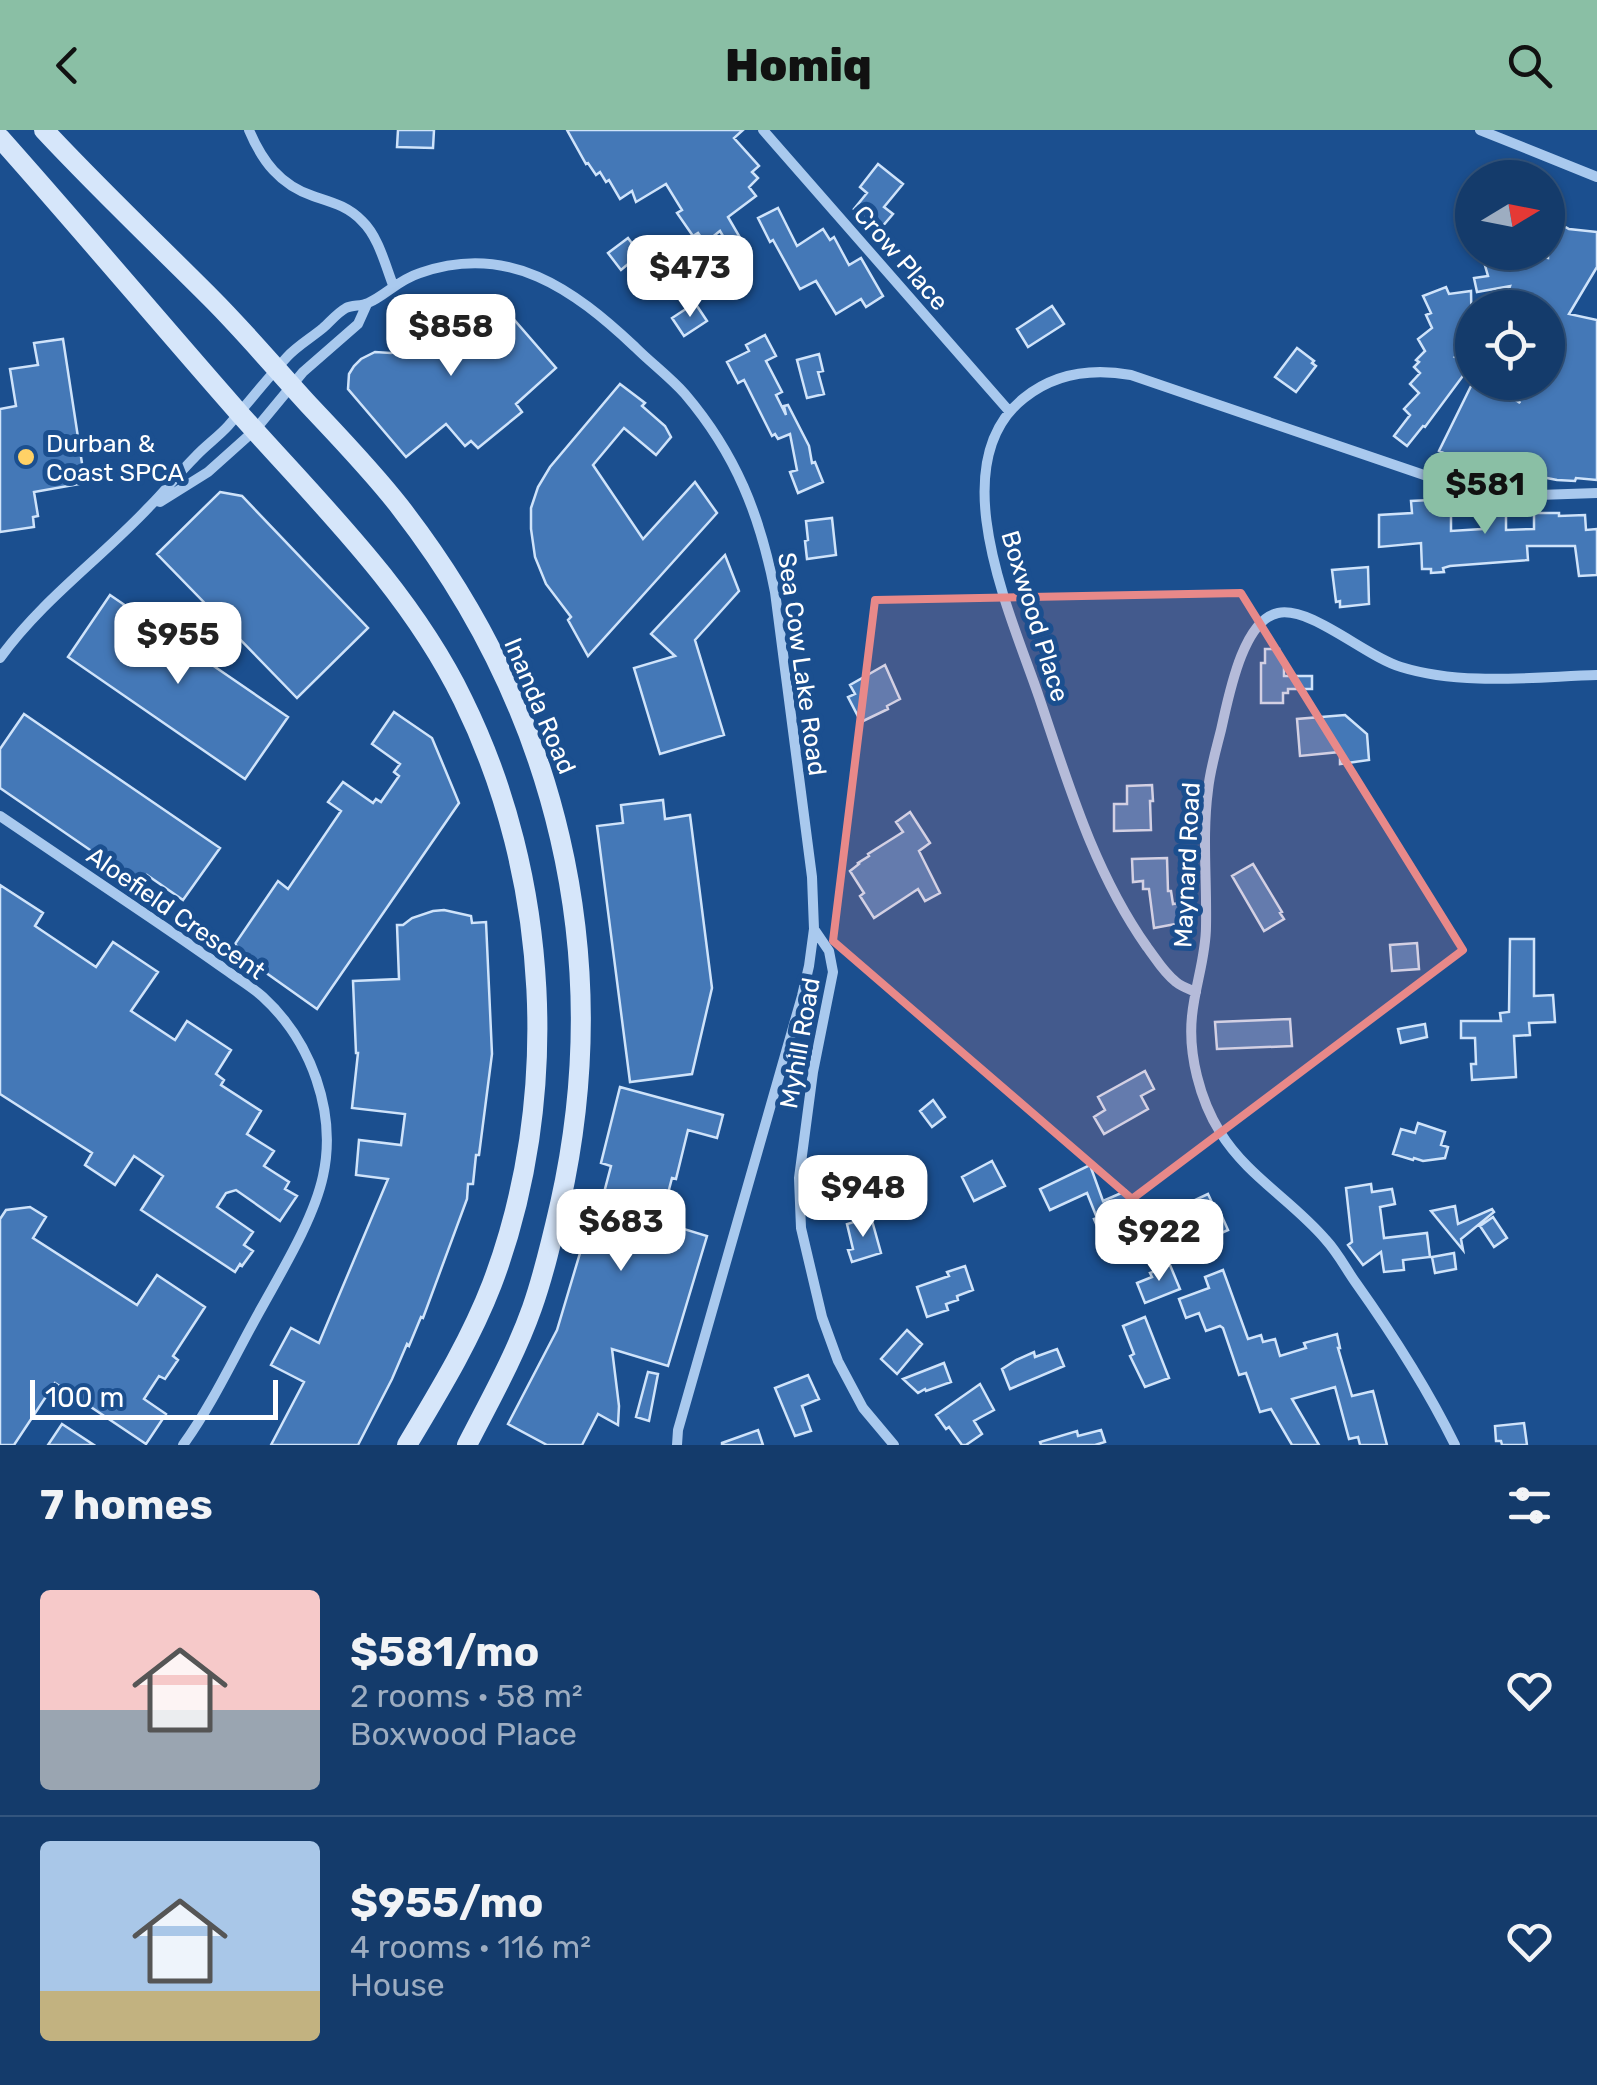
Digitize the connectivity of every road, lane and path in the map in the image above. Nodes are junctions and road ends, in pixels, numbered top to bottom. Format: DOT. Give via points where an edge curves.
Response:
graph roads {
  1 [pos="44,130"];
  2 [pos="249,130"];
  3 [pos="763,130"];
  4 [pos="1480,130"];
  5 [pos="0,138"];
  6 [pos="1597,177"];
  7 [pos="393,284"];
  8 [pos="367,304"];
  9 [pos="284,378"];
  10 [pos="238,412"];
  11 [pos="1009,412"];
  12 [pos="255,430"];
  13 [pos="1597,493"];
  14 [pos="146,510"];
  15 [pos="0,658"];
  16 [pos="1597,675"];
  17 [pos="0,816"];
  18 [pos="814,930"];
  19 [pos="1196,992"];
  20 [pos="183,1445"];
  21 [pos="407,1445"];
  22 [pos="466,1445"];
  23 [pos="677,1445"];
  24 [pos="894,1445"];
  25 [pos="1455,1445"];
  1 -- 9 [label="main road, Inanda Road"];
  2 -- 7 [label="street" via="257,150 286,182 335,202 366,224"];
  3 -- 11 [label="street, Crow Place"];
  4 -- 6 [label="street"];
  5 -- 10 [label="main road"];
  7 -- 8 [label="street, Sea Cow Lake Road"];
  7 -- 18 [label="street, Sea Cow Lake Road" via="479,262 547,280 611,324 684,393 709,428 749,494 768,554"];
  8 -- 9 [label="street" via="358,324 303,372"];
  8 -- 9 [label="street" via="346,308 288,356"];
  9 -- 10 [label="street"];
  9 -- 12 [label="street"];
  9 -- 22 [label="main road, Inanda Road" via="400,507 463,599 534,750 575,914 582,1040 566,1176 533,1305"];
  10 -- 12 [label="main road"];
  10 -- 14 [label="street"];
  11 -- 13 [label="street, Boxwood Place" via="1057,378 1109,371 1471,491"];
  11 -- 19 [label="street, Boxwood Place" via="991,446 983,495 1002,590 1106,878 1161,966"];
  12 -- 14 [label="street" via="208,472"];
  12 -- 21 [label="main road" via="374,563 462,698 504,809 531,922 535,1092 513,1220 466,1344"];
  14 -- 15 [label="street"];
  16 -- 19 [label="street, Maynard Road" via="1426,673 1376,657 1309,617 1281,612 1262,620 1234,676 1208,787 1206,930"];
  17 -- 20 [label="street, Aloefield Crescent" via="262,996 314,1072 322,1101 322,1179 278,1279"];
  18 -- 23 [label="street, Sea Cow Lake Road" via="802,996"];
  18 -- 24 [label="street, Myhill Road" via="829,951 833,972 799,1178 801,1228 838,1360 863,1408"];
  19 -- 25 [label="street, Maynard Road" via="1193,1053 1219,1131 1240,1160 1326,1240 1396,1338"];
}
